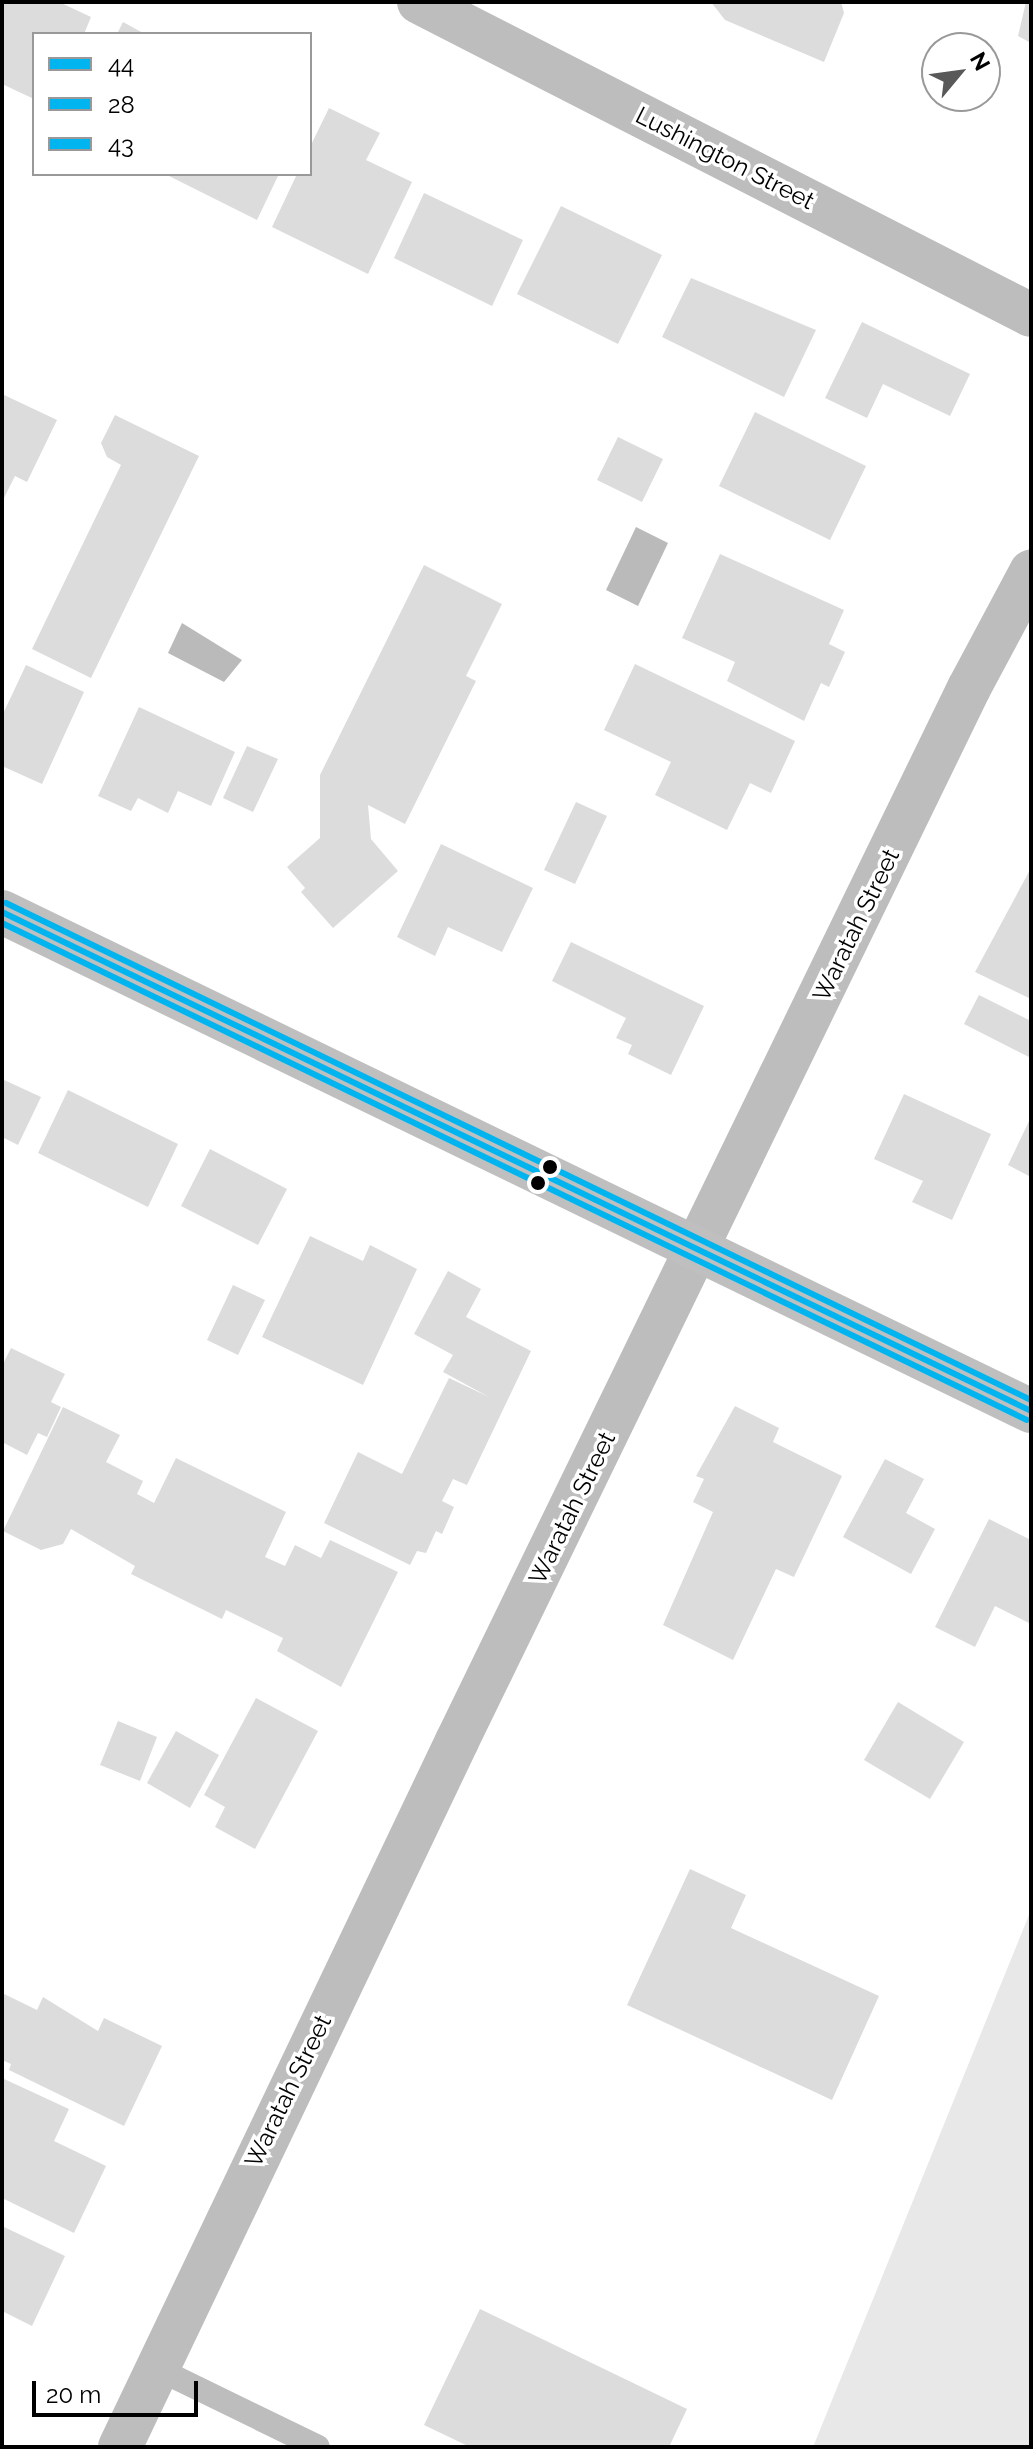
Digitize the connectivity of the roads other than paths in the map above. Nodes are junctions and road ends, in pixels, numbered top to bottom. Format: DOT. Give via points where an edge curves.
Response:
graph roads {
  1 [pos="419,2"];
  2 [pos="1031,315"];
  3 [pos="1031,572"];
  4 [pos="2,912"];
  5 [pos="701,1248"];
  6 [pos="1031,1411"];
  7 [pos="156,2368"];
  8 [pos="120,2447"];
  9 [pos="318,2447"];
  1 -- 2 [label="street, Lushington Street"];
  3 -- 5 [label="street, Waratah Street" via="969,688"];
  4 -- 5 [label="street"];
  5 -- 6 [label="street"];
  5 -- 7 [label="street, Waratah Street"];
  7 -- 8 [label="street, Waratah Street"];
  7 -- 9 [label="lane"];
}
